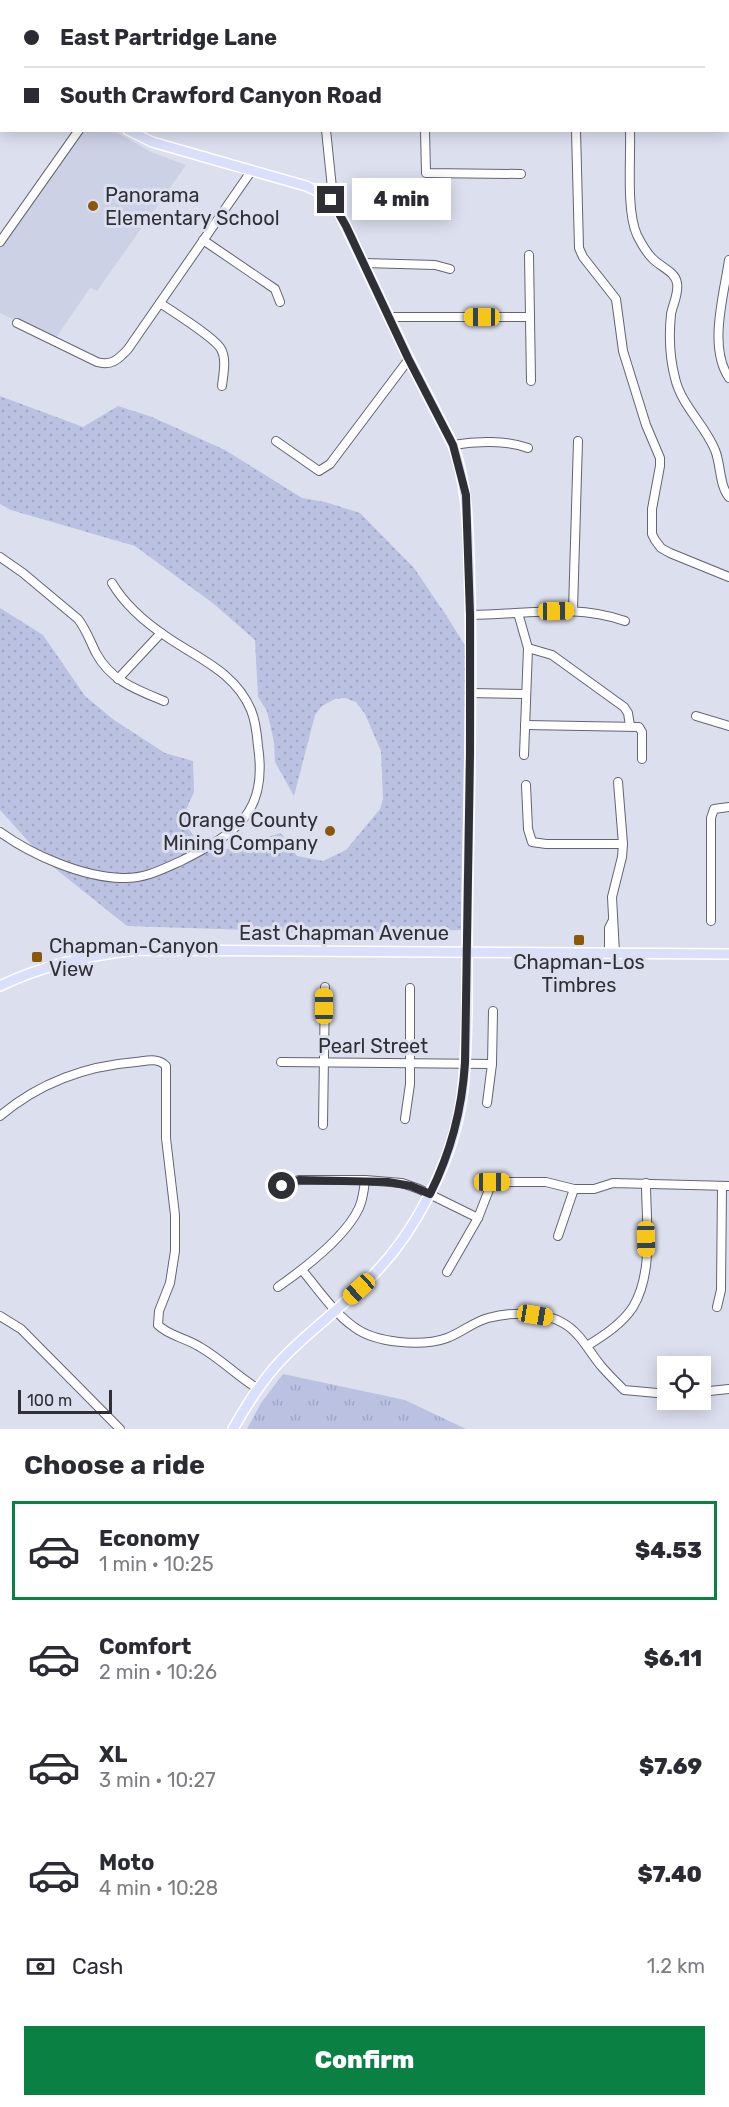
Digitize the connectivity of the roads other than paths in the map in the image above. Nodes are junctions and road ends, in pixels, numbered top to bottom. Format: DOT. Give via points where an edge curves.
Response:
graph roads {
  1 [pos="78,132"];
  2 [pos="132,132"];
  3 [pos="326,132"];
  4 [pos="426,132"];
  5 [pos="576,132"];
  6 [pos="630,132"];
  7 [pos="252,170"];
  8 [pos="521,174"];
  9 [pos="328,196"];
  10 [pos="202,240"];
  11 [pos="0,242"];
  12 [pos="529,255"];
  13 [pos="729,260"];
  14 [pos="364,263"];
  15 [pos="450,269"];
  16 [pos="280,302"];
  17 [pos="160,303"];
  18 [pos="389,317"];
  19 [pos="529,317"];
  20 [pos="17,323"];
  21 [pos="408,358"];
  22 [pos="729,378"];
  23 [pos="531,381"];
  24 [pos="222,386"];
  25 [pos="276,441"];
  26 [pos="578,441"];
  27 [pos="453,445"];
  28 [pos="528,448"];
  29 [pos="729,497"];
  30 [pos="0,557"];
  31 [pos="729,577"];
  32 [pos="112,583"];
  33 [pos="573,610"];
  34 [pos="518,613"];
  35 [pos="470,615"];
  36 [pos="625,621"];
  37 [pos="161,633"];
  38 [pos="528,648"];
  39 [pos="118,679"];
  40 [pos="470,693"];
  41 [pos="526,694"];
  42 [pos="164,701"];
  43 [pos="696,716"];
  44 [pos="525,725"];
  45 [pos="630,726"];
  46 [pos="729,726"];
  47 [pos="524,755"];
  48 [pos="642,759"];
  49 [pos="618,782"];
  50 [pos="526,785"];
  51 [pos="729,807"];
  52 [pos="0,832"];
  53 [pos="622,844"];
  54 [pos="711,921"];
  55 [pos="467,952"];
  56 [pos="612,953"];
  57 [pos="729,954"];
  58 [pos="1,982"];
  59 [pos="325,987"];
  60 [pos="410,988"];
  61 [pos="493,1011"];
  62 [pos="281,1062"];
  63 [pos="324,1062"];
  64 [pos="410,1062"];
  65 [pos="465,1063"];
  66 [pos="492,1064"];
  67 [pos="487,1103"];
  68 [pos="0,1116"];
  69 [pos="405,1119"];
  70 [pos="323,1125"];
  71 [pos="365,1180"];
  72 [pos="646,1183"];
  73 [pos="282,1186"];
  74 [pos="726,1186"];
  75 [pos="574,1190"];
  76 [pos="430,1194"];
  77 [pos="478,1218"];
  78 [pos="558,1236"];
  79 [pos="302,1270"];
  80 [pos="447,1272"];
  81 [pos="278,1287"];
  82 [pos="717,1307"];
  83 [pos="336,1310"];
  84 [pos="0,1316"];
  85 [pos="587,1346"];
  86 [pos="258,1389"];
  87 [pos="729,1389"];
  88 [pos="711,1391"];
  89 [pos="657,1393"];
  90 [pos="120,1429"];
  91 [pos="233,1429"];
  1 -- 11 [label="street"];
  2 -- 7 [label="main road" via="152,142"];
  3 -- 9 [label="street" via="332,188"];
  4 -- 8 [label="street" via="426,173"];
  5 -- 31 [label="street" via="579,248 616,299 623,351 660,458 652,534 661,548"];
  6 -- 29 [label="street" via="634,228 652,259 677,281 671,316 675,381 714,447"];
  7 -- 9 [label="main road"];
  7 -- 10 [label="street"];
  9 -- 14 [label="main road"];
  10 -- 16 [label="street" via="275,289"];
  10 -- 17 [label="street"];
  12 -- 19 [label="street"];
  13 -- 22 [label="street" via="718,341"];
  14 -- 15 [label="street"];
  14 -- 18 [label="main road"];
  17 -- 20 [label="street" via="128,349 113,363 97,362"];
  17 -- 24 [label="street" via="221,349"];
  18 -- 19 [label="street"];
  18 -- 21 [label="main road"];
  19 -- 23 [label="street"];
  21 -- 25 [label="street" via="330,464 319,471"];
  21 -- 27 [label="main road"];
  26 -- 33 [label="street"];
  27 -- 28 [label="street" via="503,443"];
  27 -- 35 [label="main road" via="466,495"];
  30 -- 39 [label="street" via="78,619 103,664"];
  32 -- 37 [label="street" via="125,602"];
  33 -- 34 [label="street"];
  33 -- 36 [label="street"];
  34 -- 35 [label="street"];
  34 -- 38 [label="street"];
  35 -- 40 [label="main road"];
  37 -- 39 [label="street"];
  37 -- 52 [label="street" via="224,673 252,713 260,776 254,801 242,822 218,842 157,873 124,878 106,877 54,862"];
  38 -- 41 [label="street"];
  38 -- 45 [label="street" via="552,655 624,706"];
  39 -- 42 [label="street"];
  40 -- 41 [label="street"];
  40 -- 55 [label="main road"];
  41 -- 44 [label="street"];
  43 -- 46 [label="street"];
  44 -- 45 [label="street"];
  44 -- 47 [label="street"];
  45 -- 48 [label="street" via="641,729"];
  49 -- 53 [label="street"];
  50 -- 53 [label="street" via="532,842"];
  51 -- 54 [label="street" via="714,809 711,818"];
  53 -- 56 [label="street" via="612,897"];
  55 -- 56 [label="main road, East Chapman Avenue"];
  55 -- 58 [label="main road, East Chapman Avenue" via="137,950 65,962"];
  55 -- 65 [label="main road"];
  56 -- 57 [label="main road, East Chapman Avenue"];
  59 -- 63 [label="street"];
  60 -- 64 [label="street"];
  61 -- 66 [label="street"];
  62 -- 63 [label="street, Pearl Street"];
  63 -- 64 [label="street, Pearl Street"];
  63 -- 70 [label="street"];
  64 -- 65 [label="street, Pearl Street"];
  64 -- 69 [label="street"];
  65 -- 66 [label="street, Pearl Street"];
  65 -- 76 [label="main road" via="455,1132"];
  66 -- 67 [label="street"];
  68 -- 86 [label="street" via="39,1089 75,1072 157,1060 164,1064 175,1251 158,1325 208,1352"];
  71 -- 73 [label="street" via="299,1180"];
  71 -- 76 [label="street" via="402,1184"];
  71 -- 79 [label="street" via="358,1209 347,1226"];
  72 -- 74 [label="street"];
  72 -- 75 [label="street" via="613,1183"];
  72 -- 85 [label="street" via="647,1257 642,1287 622,1320"];
  74 -- 82 [label="street"];
  75 -- 77 [label="street" via="546,1182 492,1182"];
  75 -- 78 [label="street"];
  76 -- 77 [label="street"];
  76 -- 83 [label="main road" via="388,1259"];
  77 -- 80 [label="street"];
  79 -- 81 [label="street"];
  79 -- 83 [label="street"];
  83 -- 85 [label="street" via="356,1329 372,1336 420,1343 448,1337 488,1318 542,1316 563,1322"];
  83 -- 86 [label="main road" via="285,1356"];
  84 -- 90 [label="street" via="21,1329"];
  85 -- 89 [label="street" via="624,1390"];
  86 -- 91 [label="main road"];
  87 -- 88 [label="street"];
}
